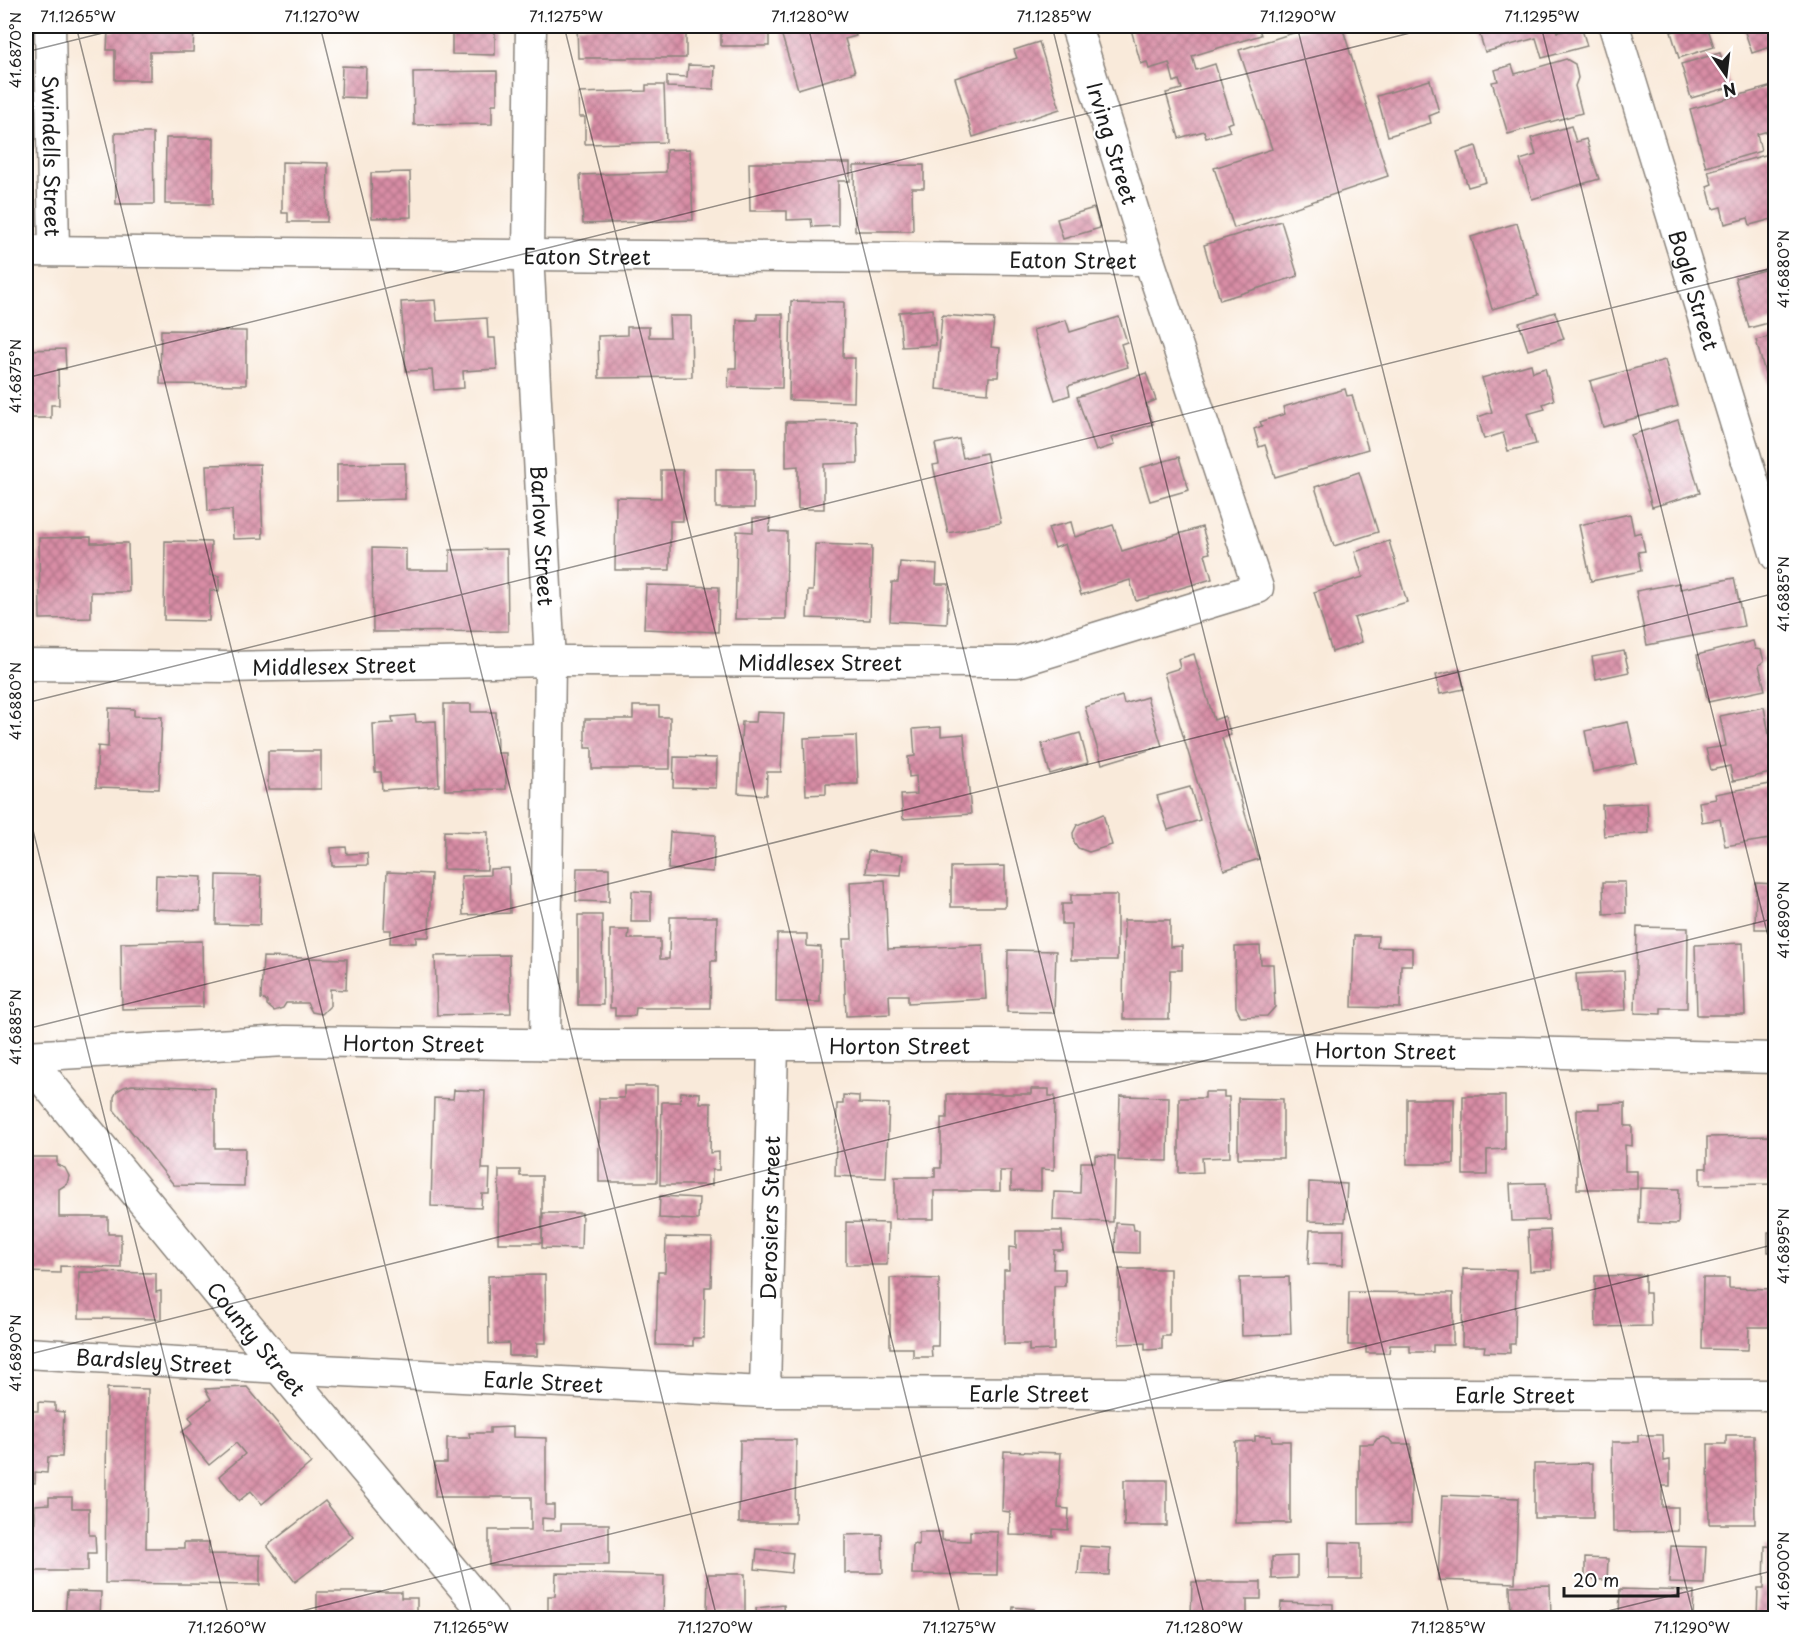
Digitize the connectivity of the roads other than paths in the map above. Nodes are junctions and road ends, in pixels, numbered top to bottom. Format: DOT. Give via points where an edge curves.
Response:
graph roads {
  1 [pos="50,26"];
  2 [pos="531,26"];
  3 [pos="1076,26"];
  4 [pos="1614,26"];
  5 [pos="40,251"];
  6 [pos="528,254"];
  7 [pos="1149,260"];
  8 [pos="1776,556"];
  9 [pos="550,660"];
  10 [pos="26,665"];
  11 [pos="545,1045"];
  12 [pos="773,1045"];
  13 [pos="26,1056"];
  14 [pos="1776,1058"];
  15 [pos="26,1353"];
  16 [pos="281,1368"];
  17 [pos="765,1392"];
  18 [pos="1776,1395"];
  19 [pos="491,1618"];
  1 -- 5 [label="street, Swindells Street"];
  2 -- 6 [label="street, Barlow Street"];
  3 -- 7 [label="street, Irving Street"];
  4 -- 8 [label="street, Bogle Street"];
  5 -- 6 [label="street, Eaton Street"];
  6 -- 7 [label="street, Eaton Street"];
  6 -- 9 [label="street, Barlow Street"];
  7 -- 9 [label="street, Middlesex Street" via="1258,588 1017,662"];
  9 -- 10 [label="street, Middlesex Street" via="226,667"];
  9 -- 11 [label="street, Barlow Street"];
  11 -- 12 [label="street, Horton Street"];
  11 -- 13 [label="street, Horton Street" via="285,1041"];
  12 -- 14 [label="street, Horton Street" via="1404,1050"];
  12 -- 17 [label="street, Derosiers Street"];
  13 -- 16 [label="street, County Street"];
  15 -- 16 [label="street, Bardsley Street"];
  16 -- 17 [label="street, Earle Street"];
  16 -- 19 [label="street, County Street"];
  17 -- 18 [label="street, Earle Street"];
}
